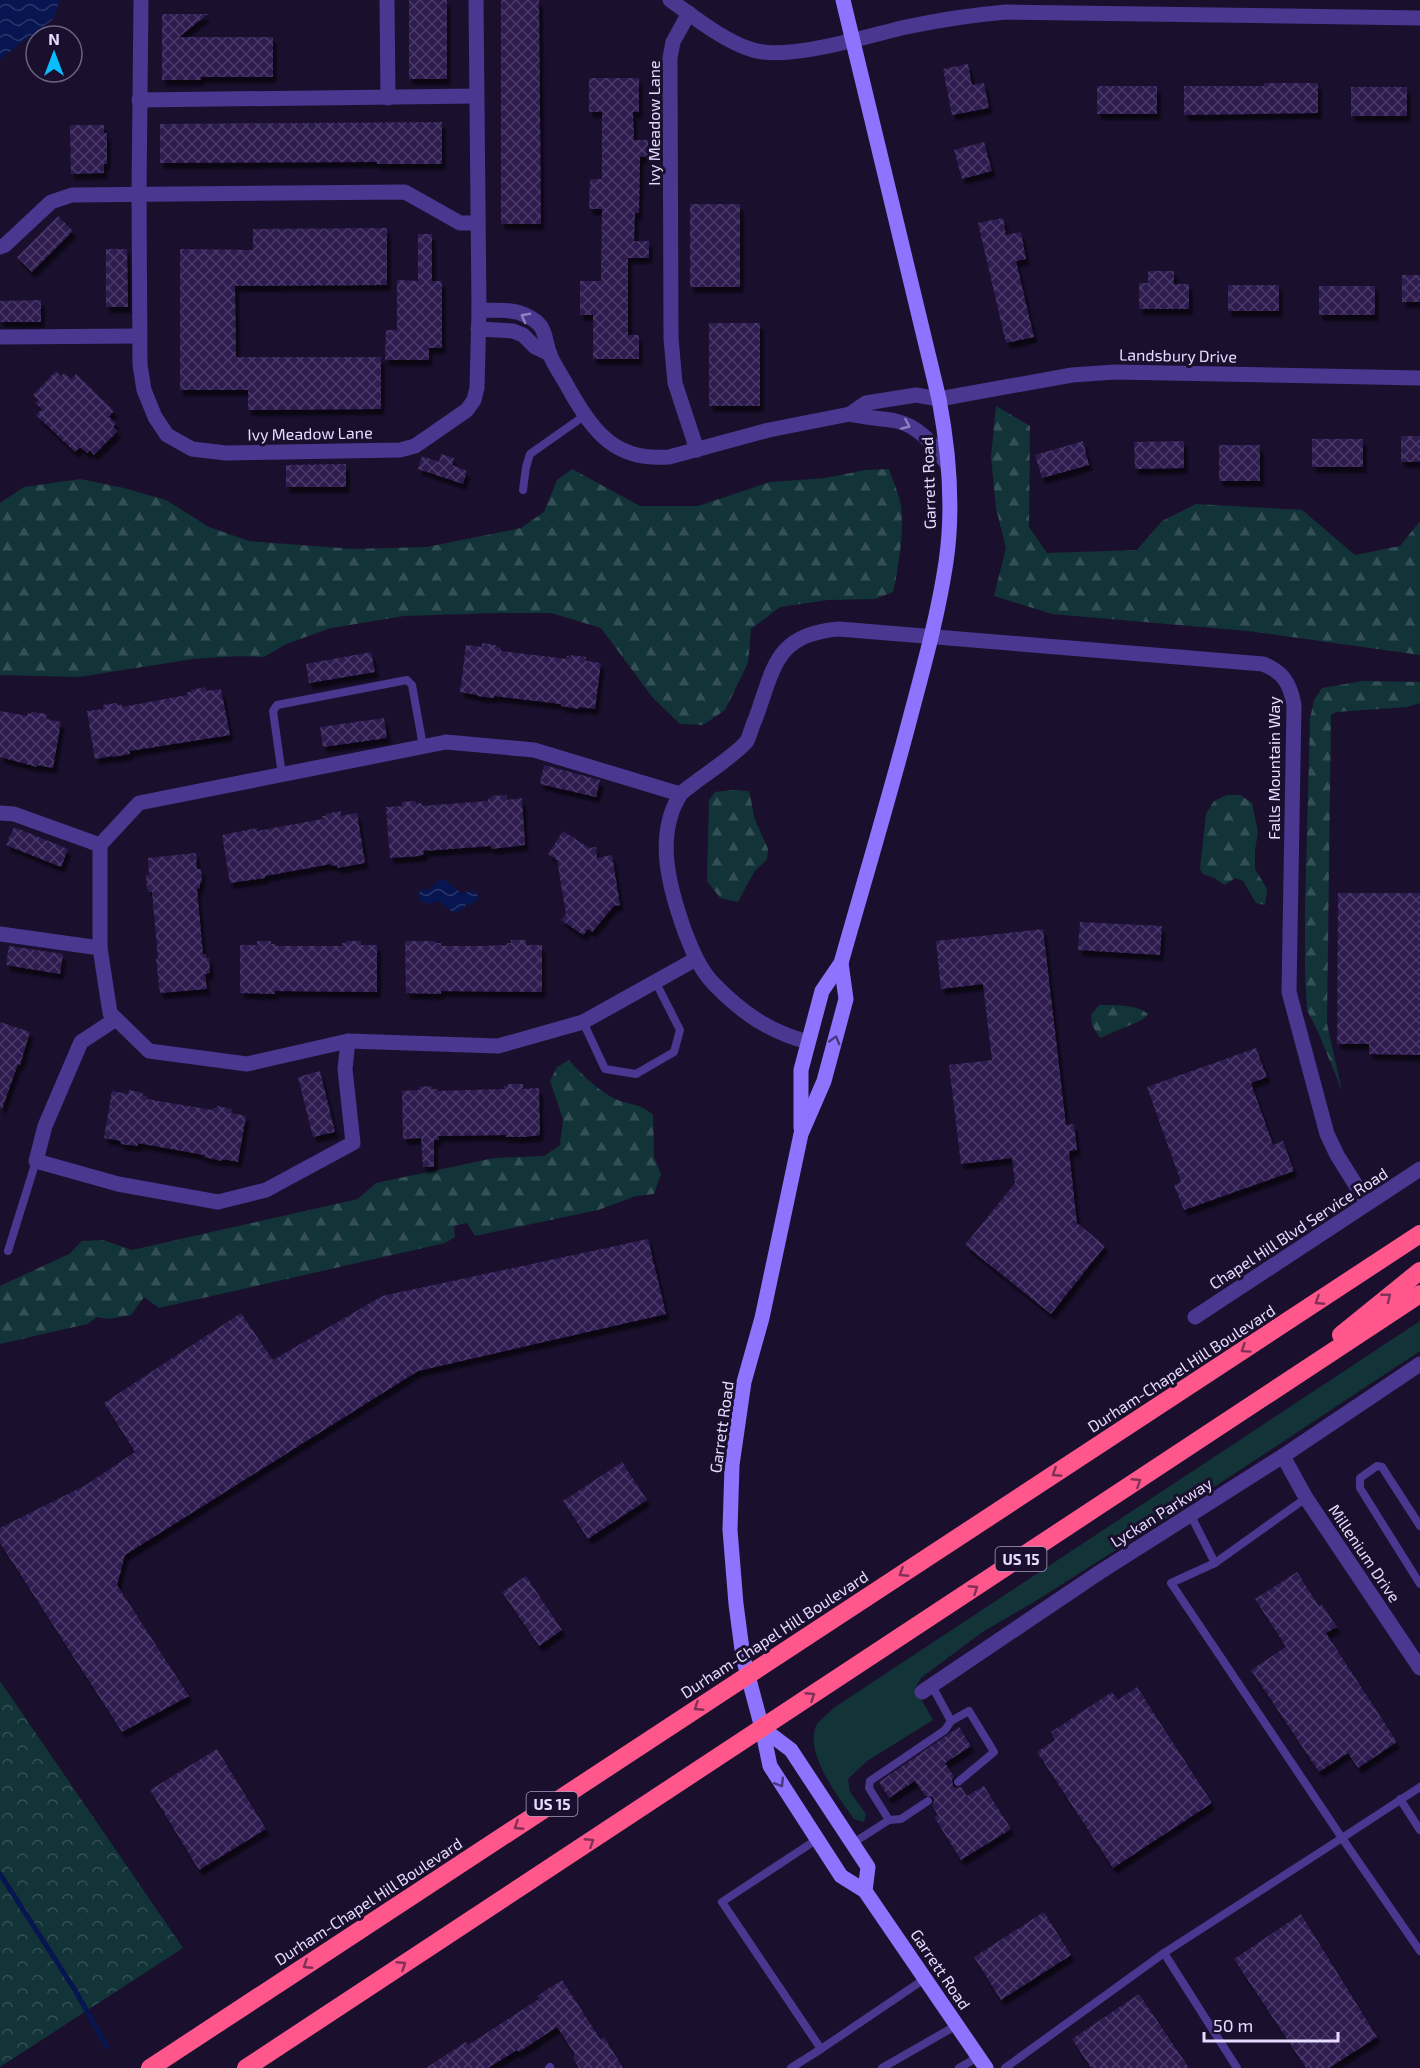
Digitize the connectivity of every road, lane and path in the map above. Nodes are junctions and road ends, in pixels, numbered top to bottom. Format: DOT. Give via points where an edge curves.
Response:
graph roads {
  1 [pos="141,0"];
  2 [pos="387,0"];
  3 [pos="476,0"];
  4 [pos="670,0"];
  5 [pos="843,0"];
  6 [pos="689,13"];
  7 [pos="1420,18"];
  8 [pos="852,40"];
  9 [pos="477,96"];
  10 [pos="388,98"];
  11 [pos="140,100"];
  12 [pos="139,193"];
  13 [pos="478,223"];
  14 [pos="0,247"];
  15 [pos="479,310"];
  16 [pos="478,329"];
  17 [pos="140,336"];
  18 [pos="0,337"];
  19 [pos="550,354"];
  20 [pos="1420,378"];
  21 [pos="939,399"];
  22 [pos="849,414"];
  23 [pos="584,416"];
  24 [pos="697,450"];
  25 [pos="948,465"];
  26 [pos="523,490"];
  27 [pos="931,636"];
  28 [pos="423,746"];
  29 [pos="282,775"];
  30 [pos="680,794"];
  31 [pos="0,813"];
  32 [pos="100,845"];
  33 [pos="0,933"];
  34 [pos="100,948"];
  35 [pos="696,959"];
  36 [pos="841,963"];
  37 [pos="656,981"];
  38 [pos="116,1019"];
  39 [pos="583,1022"];
  40 [pos="348,1041"];
  41 [pos="808,1042"];
  42 [pos="801,1134"];
  43 [pos="36,1161"];
  44 [pos="1420,1168"];
  45 [pos="1367,1203"];
  46 [pos="1420,1234"];
  47 [pos="8,1251"];
  48 [pos="1420,1271"];
  49 [pos="1420,1294"];
  50 [pos="1195,1317"];
  51 [pos="1420,1364"];
  52 [pos="1278,1389"];
  53 [pos="1283,1456"];
  54 [pos="1306,1498"];
  55 [pos="1190,1514"];
  56 [pos="1420,1526"];
  57 [pos="1215,1563"];
  58 [pos="1420,1584"];
  59 [pos="1420,1668"];
  60 [pos="747,1675"];
  61 [pos="927,1689"];
  62 [pos="951,1721"];
  63 [pos="762,1728"];
  64 [pos="958,1782"];
  65 [pos="1420,1787"];
  66 [pos="1400,1800"];
  67 [pos="928,1801"];
  68 [pos="889,1820"];
  69 [pos="1420,1830"];
  70 [pos="1342,1838"];
  71 [pos="816,1839"];
  72 [pos="853,1843"];
  73 [pos="865,1890"];
  74 [pos="1420,1952"];
  75 [pos="1164,1953"];
  76 [pos="926,1978"];
  77 [pos="957,2025"];
  78 [pos="821,2049"];
  79 [pos="982,2062"];
  80 [pos="894,2065"];
  81 [pos="150,2068"];
  82 [pos="246,2068"];
  83 [pos="791,2068"];
  84 [pos="882,2068"];
  85 [pos="959,2068"];
  86 [pos="1005,2068"];
  87 [pos="1237,2068"];
  1 -- 11 [label="street, Ivy Meadow Lane"];
  2 -- 10 [label="street"];
  3 -- 9 [label="street, Ivy Meadow Lane"];
  4 -- 6 [label="street"];
  5 -- 8 [label="street, Garrett Road"];
  6 -- 8 [label="street" via="759,52 791,52"];
  6 -- 24 [label="street, Ivy Meadow Lane" via="673,42 670,58 671,338 675,383"];
  7 -- 8 [label="street" via="1006,12 942,20"];
  8 -- 21 [label="street, Garrett Road"];
  9 -- 10 [label="street"];
  9 -- 13 [label="street, Ivy Meadow Lane"];
  10 -- 11 [label="street"];
  11 -- 12 [label="street, Ivy Meadow Lane"];
  12 -- 13 [label="street" via="405,192 460,223"];
  12 -- 14 [label="street" via="72,195 51,202"];
  12 -- 17 [label="street, Ivy Meadow Lane"];
  13 -- 15 [label="street, Ivy Meadow Lane"];
  15 -- 16 [label="street, Ivy Meadow Lane"];
  19 -- 15 [label="street, one-way" via="545,330 526,315"];
  16 -- 17 [label="street, Ivy Meadow Lane" via="474,400 415,446 400,450 226,453 192,449 167,435 155,417 144,390"];
  16 -- 19 [label="street" via="513,331"];
  17 -- 18 [label="street"];
  19 -- 23 [label="street"];
  20 -- 21 [label="street, Landsbury Drive" via="1115,372 1072,375"];
  21 -- 22 [label="street" via="916,394 866,403"];
  21 -- 25 [label="street, Garrett Road"];
  22 -- 24 [label="street" via="768,430"];
  22 -- 25 [label="street, one-way" via="913,427"];
  23 -- 24 [label="street" via="607,442 628,453 656,458"];
  23 -- 26 [label="lane" via="530,454"];
  25 -- 27 [label="street, Garrett Road" via="946,562"];
  27 -- 30 [label="street, Falls Mountain Way" via="839,629 802,638 774,664 746,742"];
  27 -- 36 [label="street, Garrett Road"];
  27 -- 45 [label="street, Falls Mountain Way" via="1243,661 1275,669 1291,688 1294,705 1289,992 1327,1134"];
  28 -- 29 [label="street"];
  28 -- 29 [label="lane" via="408,680 277,705 273,711"];
  28 -- 30 [label="street" via="446,742 534,750"];
  29 -- 32 [label="street" via="138,803"];
  30 -- 35 [label="street" via="667,834 667,860 670,886"];
  31 -- 32 [label="street" via="14,814"];
  32 -- 34 [label="street"];
  33 -- 34 [label="street"];
  34 -- 38 [label="street" via="110,1013"];
  35 -- 37 [label="street"];
  35 -- 41 [label="street" via="712,982 752,1019"];
  36 -- 41 [label="street, Garrett Road" via="822,991"];
  42 -- 36 [label="street, Garrett Road, one-way" via="824,1081 846,999"];
  37 -- 39 [label="street"];
  37 -- 39 [label="lane" via="680,1030 674,1052 636,1074 605,1069"];
  38 -- 40 [label="street" via="149,1051 247,1064"];
  38 -- 43 [label="street" via="81,1042 45,1126"];
  39 -- 40 [label="street" via="498,1046"];
  40 -- 43 [label="street" via="345,1069 353,1143 266,1190 218,1202 118,1184"];
  41 -- 42 [label="street, Garrett Road" via="801,1070"];
  42 -- 60 [label="street, Garrett Road" via="762,1318 744,1382 732,1465 732,1566"];
  43 -- 47 [label="lane"];
  44 -- 45 [label="street, Chapel Hill Blvd Service Road"];
  45 -- 50 [label="street, Chapel Hill Blvd Service Road"];
  46 -- 60 [label="highway, Durham-Chapel Hill Boulevard / US 15, one-way"];
  52 -- 48 [label="highway, one-way"];
  49 -- 52 [label="highway, US 15"];
  51 -- 53 [label="street, Lyckan Parkway"];
  63 -- 52 [label="highway, US 15, one-way"];
  53 -- 54 [label="street, Millenium Drive"];
  53 -- 55 [label="street, Lyckan Parkway"];
  54 -- 57 [label="lane"];
  54 -- 59 [label="street, Millenium Drive"];
  55 -- 57 [label="lane"];
  55 -- 61 [label="street, Lyckan Parkway"];
  56 -- 58 [label="lane" via="1382,1467 1377,1466 1360,1478 1360,1488"];
  57 -- 70 [label="lane" via="1171,1583"];
  60 -- 63 [label="street, Garrett Road"];
  60 -- 81 [label="highway, Durham-Chapel Hill Boulevard / US 15, one-way"];
  61 -- 62 [label="lane"];
  62 -- 64 [label="lane" via="969,1711 994,1752"];
  62 -- 68 [label="lane" via="945,1730 870,1781 869,1788"];
  63 -- 71 [label="street, Garrett Road, one-way" via="770,1766"];
  63 -- 72 [label="street" via="791,1750"];
  82 -- 63 [label="highway, US 15, one-way"];
  65 -- 66 [label="lane"];
  66 -- 69 [label="lane"];
  66 -- 70 [label="lane"];
  67 -- 68 [label="lane" via="901,1819"];
  68 -- 72 [label="lane"];
  70 -- 74 [label="lane"];
  70 -- 75 [label="lane"];
  71 -- 73 [label="street, Garrett Road" via="841,1876"];
  71 -- 78 [label="lane" via="722,1902"];
  72 -- 73 [label="street" via="868,1867"];
  73 -- 76 [label="street, Garrett Road"];
  75 -- 86 [label="lane"];
  75 -- 87 [label="lane"];
  76 -- 77 [label="street, Garrett Road"];
  76 -- 78 [label="lane"];
  77 -- 79 [label="street, Garrett Road"];
  77 -- 80 [label="lane"];
  78 -- 83 [label="lane"];
  79 -- 85 [label="lane"];
  80 -- 84 [label="lane"];
}
